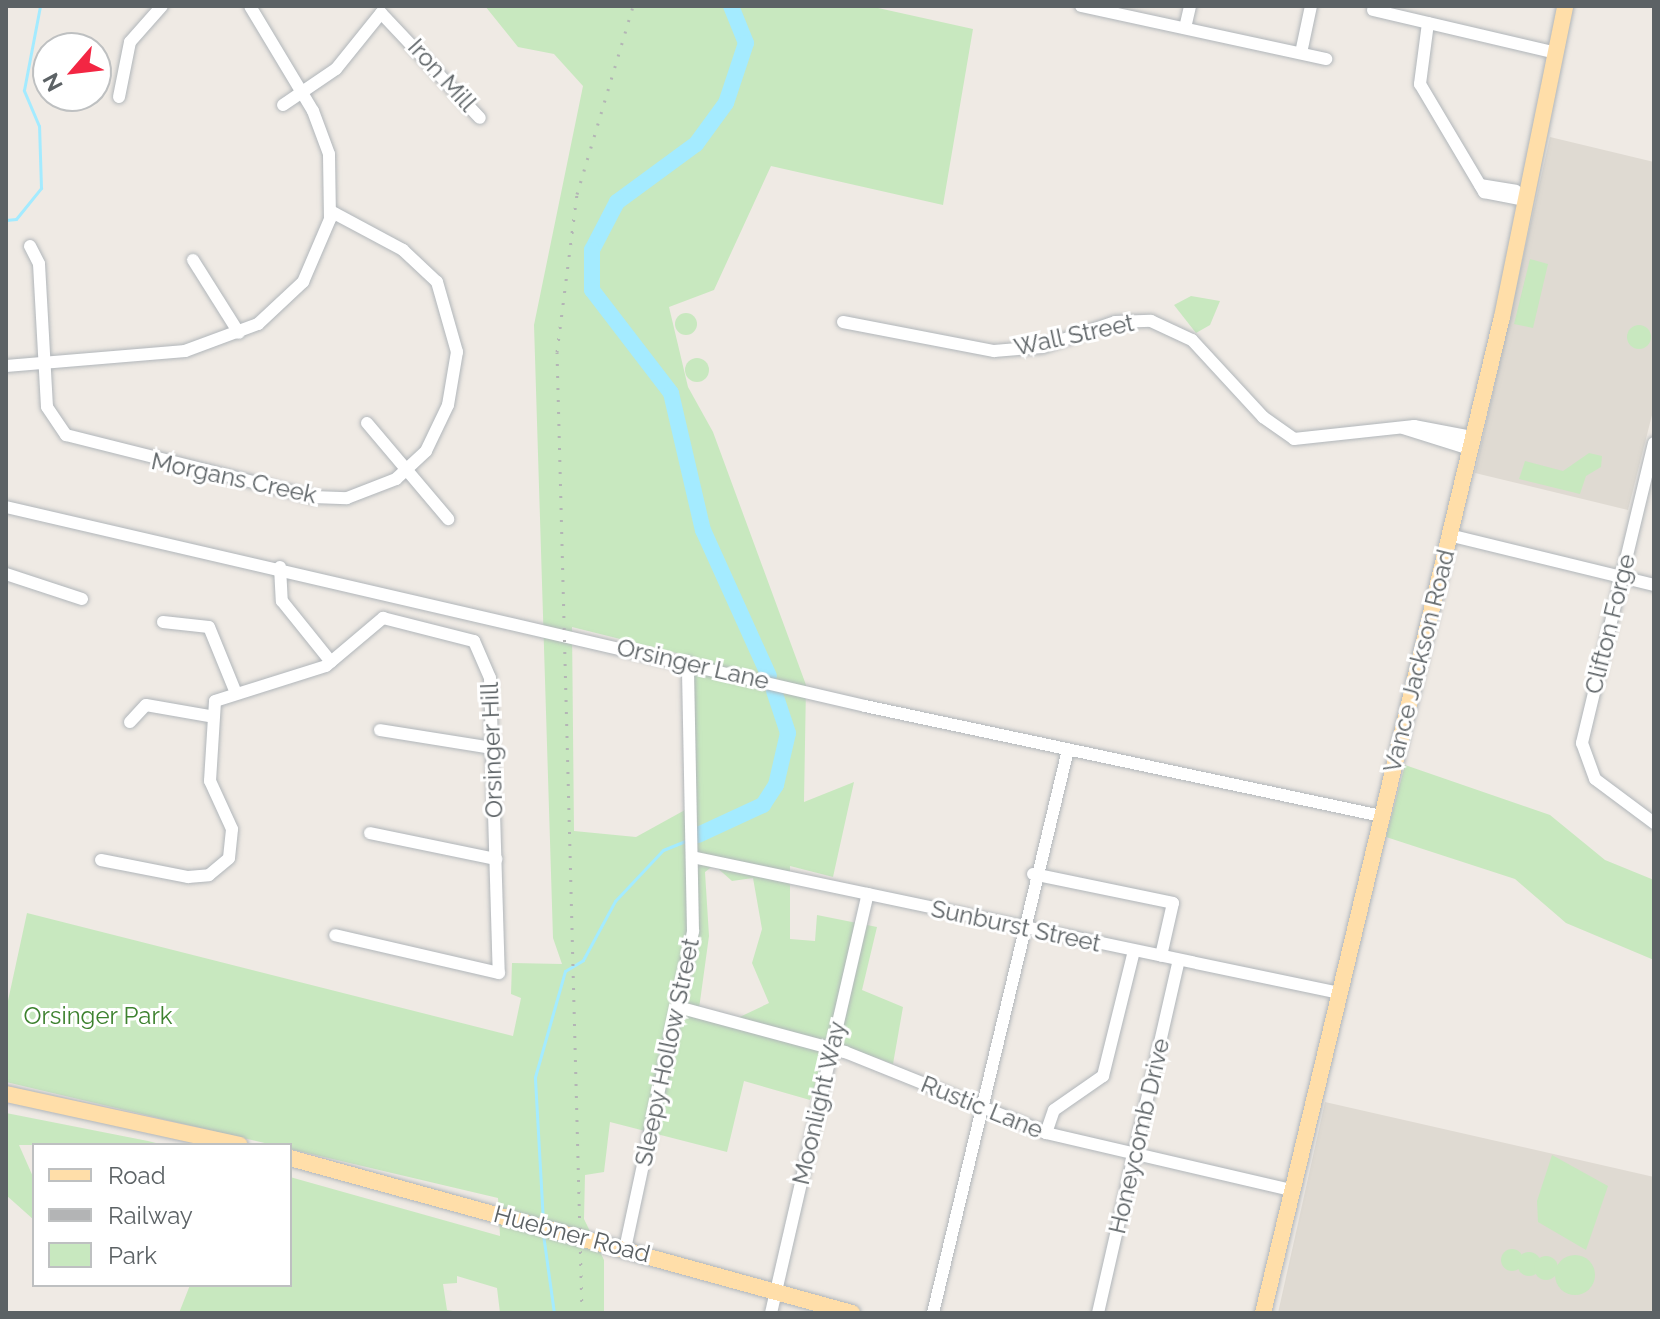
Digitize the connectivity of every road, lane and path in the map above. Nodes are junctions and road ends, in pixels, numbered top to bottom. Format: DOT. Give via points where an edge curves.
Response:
graph roads {
  1 [pos="162,6"];
  2 [pos="250,6"];
  3 [pos="1081,6"];
  4 [pos="1190,6"];
  5 [pos="1311,6"];
  6 [pos="1565,6"];
  7 [pos="1373,10"];
  8 [pos="1428,23"];
  9 [pos="1185,28"];
  10 [pos="1301,53"];
  11 [pos="1556,53"];
  12 [pos="1326,59"];
  13 [pos="303,93"];
  14 [pos="119,97"];
  15 [pos="283,105"];
  16 [pos="480,118"];
  17 [pos="1480,185"];
  18 [pos="1520,196"];
  19 [pos="332,212"];
  20 [pos="30,246"];
  21 [pos="193,260"];
  22 [pos="843,322"];
  23 [pos="239,333"];
  24 [pos="44,364"];
  25 [pos="6,366"];
  26 [pos="367,423"];
  27 [pos="1471,443"];
  28 [pos="1654,443"];
  29 [pos="407,470"];
  30 [pos="6,507"];
  31 [pos="448,519"];
  32 [pos="1449,535"];
  33 [pos="280,567"];
  34 [pos="6,574"];
  35 [pos="1622,578"];
  36 [pos="1654,585"];
  37 [pos="82,599"];
  38 [pos="163,622"];
  39 [pos="331,662"];
  40 [pos="688,662"];
  41 [pos="236,693"];
  42 [pos="209,716"];
  43 [pos="130,722"];
  44 [pos="380,730"];
  45 [pos="493,748"];
  46 [pos="1068,750"];
  47 [pos="1381,816"];
  48 [pos="1654,823"];
  49 [pos="370,833"];
  50 [pos="692,857"];
  51 [pos="496,859"];
  52 [pos="101,860"];
  53 [pos="1033,874"];
  54 [pos="868,894"];
  55 [pos="1021,927"];
  56 [pos="335,935"];
  57 [pos="1134,951"];
  58 [pos="1161,956"];
  59 [pos="1179,960"];
  60 [pos="1339,993"];
  61 [pos="678,1007"];
  62 [pos="832,1049"];
  63 [pos="6,1094"];
  64 [pos="982,1107"];
  65 [pos="1046,1133"];
  66 [pos="230,1143"];
  67 [pos="1135,1156"];
  68 [pos="292,1159"];
  69 [pos="1291,1190"];
  70 [pos="625,1249"];
  71 [pos="777,1288"];
  72 [pos="771,1313"];
  73 [pos="852,1313"];
  74 [pos="933,1313"];
  75 [pos="1098,1313"];
  76 [pos="1263,1313"];
  1 -- 14 [label="street" via="130,42"];
  2 -- 13 [label="street"];
  3 -- 9 [label="street"];
  4 -- 9 [label="street"];
  5 -- 10 [label="street"];
  6 -- 11 [label="main road, Vance Jackson Road"];
  7 -- 8 [label="street"];
  8 -- 11 [label="street"];
  8 -- 17 [label="street" via="1420,84"];
  9 -- 10 [label="street"];
  10 -- 12 [label="street"];
  11 -- 18 [label="main road, Vance Jackson Road"];
  13 -- 15 [label="street"];
  13 -- 16 [label="street, Iron Mill" via="336,69 381,13"];
  13 -- 19 [label="street" via="329,154"];
  17 -- 18 [label="street" via="1502,200"];
  17 -- 18 [label="street" via="1514,184"];
  18 -- 27 [label="main road, Vance Jackson Road"];
  19 -- 23 [label="street" via="293,295"];
  19 -- 29 [label="street, Morgans Creek" via="413,258 437,282 452,316 457,352 448,405 426,451"];
  20 -- 24 [label="street, Morgans Creek" via="39,264"];
  21 -- 23 [label="street"];
  22 -- 27 [label="street, Wall Street" via="994,351 1042,347 1115,322 1151,321 1192,340 1263,417 1294,439 1403,428"];
  23 -- 24 [label="street" via="185,351"];
  24 -- 25 [label="street"];
  24 -- 29 [label="street, Morgans Creek" via="52,418 81,444 325,498 367,493"];
  26 -- 29 [label="street"];
  27 -- 32 [label="main road, Vance Jackson Road"];
  28 -- 35 [label="street, Clifton Forge"];
  29 -- 31 [label="street"];
  30 -- 33 [label="street, Orsinger Lane"];
  32 -- 35 [label="street"];
  32 -- 47 [label="main road, Vance Jackson Road"];
  33 -- 39 [label="street" via="282,601"];
  33 -- 40 [label="street, Orsinger Lane"];
  34 -- 37 [label="street"];
  35 -- 36 [label="street"];
  35 -- 48 [label="street, Clifton Forge" via="1582,759 1595,779"];
  38 -- 41 [label="street" via="209,627"];
  39 -- 41 [label="street, Orsinger Hill"];
  39 -- 45 [label="street, Orsinger Hill" via="383,618 474,641 487,657"];
  40 -- 46 [label="street, Orsinger Lane"];
  40 -- 50 [label="street, Sleepy Hollow Street"];
  41 -- 42 [label="street, Orsinger Hill" via="215,701"];
  42 -- 43 [label="street" via="146,705"];
  42 -- 52 [label="street" via="210,781 232,829 229,858 209,875 188,877"];
  44 -- 45 [label="street"];
  45 -- 51 [label="street, Orsinger Hill"];
  46 -- 47 [label="street, Orsinger Lane"];
  46 -- 53 [label="street"];
  47 -- 60 [label="main road, Vance Jackson Road"];
  49 -- 51 [label="street"];
  50 -- 54 [label="street, Sunburst Street"];
  50 -- 61 [label="street, Sleepy Hollow Street" via="693,931"];
  51 -- 56 [label="street, Orsinger Hill" via="499,973"];
  53 -- 55 [label="street"];
  53 -- 58 [label="street" via="1173,903"];
  54 -- 55 [label="street, Sunburst Street"];
  54 -- 62 [label="street, Moonlight Way"];
  55 -- 57 [label="street, Sunburst Street"];
  55 -- 64 [label="street"];
  57 -- 58 [label="street, Sunburst Street"];
  57 -- 65 [label="street" via="1103,1076 1054,1110"];
  58 -- 59 [label="street, Sunburst Street"];
  59 -- 60 [label="street, Sunburst Street"];
  59 -- 67 [label="street, Honeycomb Drive"];
  60 -- 69 [label="main road, Vance Jackson Road"];
  61 -- 62 [label="street, Rustic Lane"];
  61 -- 70 [label="street, Sleepy Hollow Street"];
  62 -- 64 [label="street, Rustic Lane"];
  62 -- 71 [label="street, Moonlight Way"];
  63 -- 66 [label="main road"];
  64 -- 65 [label="street, Rustic Lane"];
  64 -- 74 [label="street"];
  65 -- 67 [label="street, Rustic Lane"];
  67 -- 69 [label="street, Rustic Lane"];
  67 -- 75 [label="street, Honeycomb Drive"];
  68 -- 70 [label="main road, Huebner Road"];
  69 -- 76 [label="main road, Vance Jackson Road"];
  70 -- 71 [label="main road, Huebner Road"];
  71 -- 72 [label="street, Moonlight Way"];
  71 -- 73 [label="main road, Huebner Road"];
}
